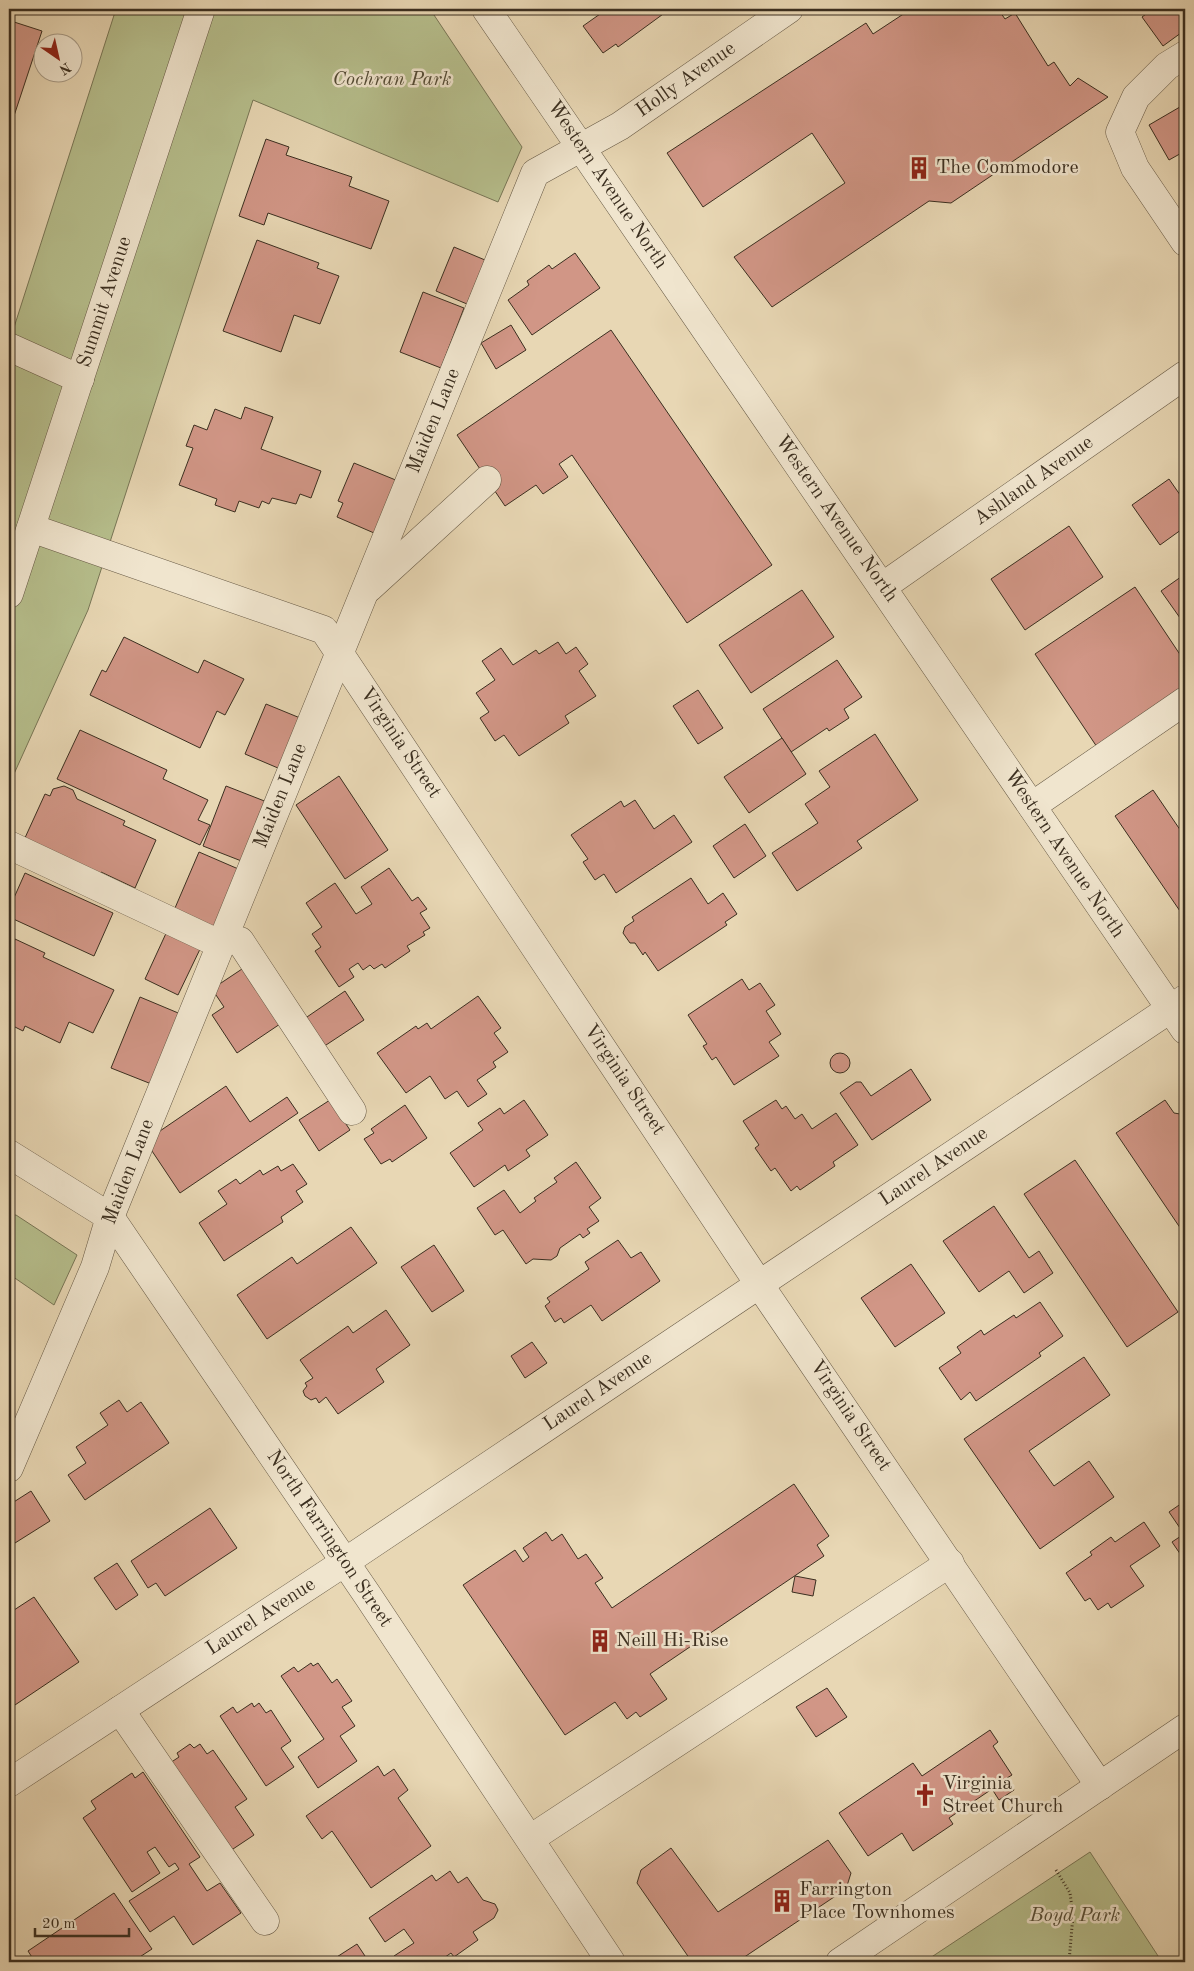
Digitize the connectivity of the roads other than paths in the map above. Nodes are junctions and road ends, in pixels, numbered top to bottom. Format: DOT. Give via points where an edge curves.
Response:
graph roads {
  1 [pos="200,9"];
  2 [pos="486,9"];
  3 [pos="789,9"];
  4 [pos="1185,55"];
  5 [pos="581,146"];
  6 [pos="1185,242"];
  7 [pos="9,347"];
  8 [pos="1185,375"];
  9 [pos="80,379"];
  10 [pos="487,480"];
  11 [pos="31,528"];
  12 [pos="882,587"];
  13 [pos="9,594"];
  14 [pos="363,594"];
  15 [pos="339,652"];
  16 [pos="1185,701"];
  17 [pos="1032,806"];
  18 [pos="9,845"];
  19 [pos="222,940"];
  20 [pos="1180,1013"];
  21 [pos="352,1111"];
  22 [pos="11,1159"];
  23 [pos="110,1217"];
  24 [pos="759,1284"];
  25 [pos="9,1468"];
  26 [pos="345,1562"];
  27 [pos="950,1563"];
  28 [pos="120,1710"];
  29 [pos="1185,1728"];
  30 [pos="9,1783"];
  31 [pos="1100,1786"];
  32 [pos="530,1839"];
  33 [pos="265,1921"];
  34 [pos="611,1962"];
  35 [pos="840,1962"];
  1 -- 9 [label="street, Summit Avenue"];
  2 -- 5 [label="street, Western Avenue North"];
  3 -- 5 [label="street, Holly Avenue" via="620,126"];
  4 -- 6 [label="street" via="1167,66 1136,97 1120,132 1135,168"];
  5 -- 12 [label="street, Western Avenue North"];
  5 -- 14 [label="street, Maiden Lane" via="535,173"];
  7 -- 9 [label="street"];
  8 -- 12 [label="street, Ashland Avenue"];
  9 -- 11 [label="street, Summit Avenue"];
  10 -- 14 [label="street"];
  11 -- 13 [label="street, Summit Avenue"];
  11 -- 15 [label="street, Virginia Street" via="324,630"];
  12 -- 17 [label="street, Western Avenue North"];
  14 -- 15 [label="street, Maiden Lane"];
  15 -- 19 [label="street, Maiden Lane"];
  15 -- 24 [label="street, Virginia Street"];
  16 -- 17 [label="street"];
  17 -- 20 [label="street, Western Avenue North"];
  18 -- 19 [label="street" via="211,940"];
  19 -- 21 [label="street" via="240,941"];
  19 -- 23 [label="street, Maiden Lane"];
  20 -- 24 [label="street, Laurel Avenue"];
  22 -- 23 [label="street, North Farrington Street"];
  23 -- 25 [label="street, Maiden Lane" via="95,1267"];
  23 -- 26 [label="street, North Farrington Street"];
  24 -- 26 [label="street, Laurel Avenue"];
  24 -- 27 [label="street, Virginia Street"];
  26 -- 28 [label="street, Laurel Avenue"];
  26 -- 32 [label="street, North Farrington Street"];
  27 -- 31 [label="street, Virginia Street"];
  27 -- 32 [label="street"];
  28 -- 30 [label="street, Laurel Avenue"];
  28 -- 33 [label="street"];
  29 -- 31 [label="street"];
  31 -- 35 [label="street"];
  32 -- 34 [label="street, North Farrington Street"];
}
